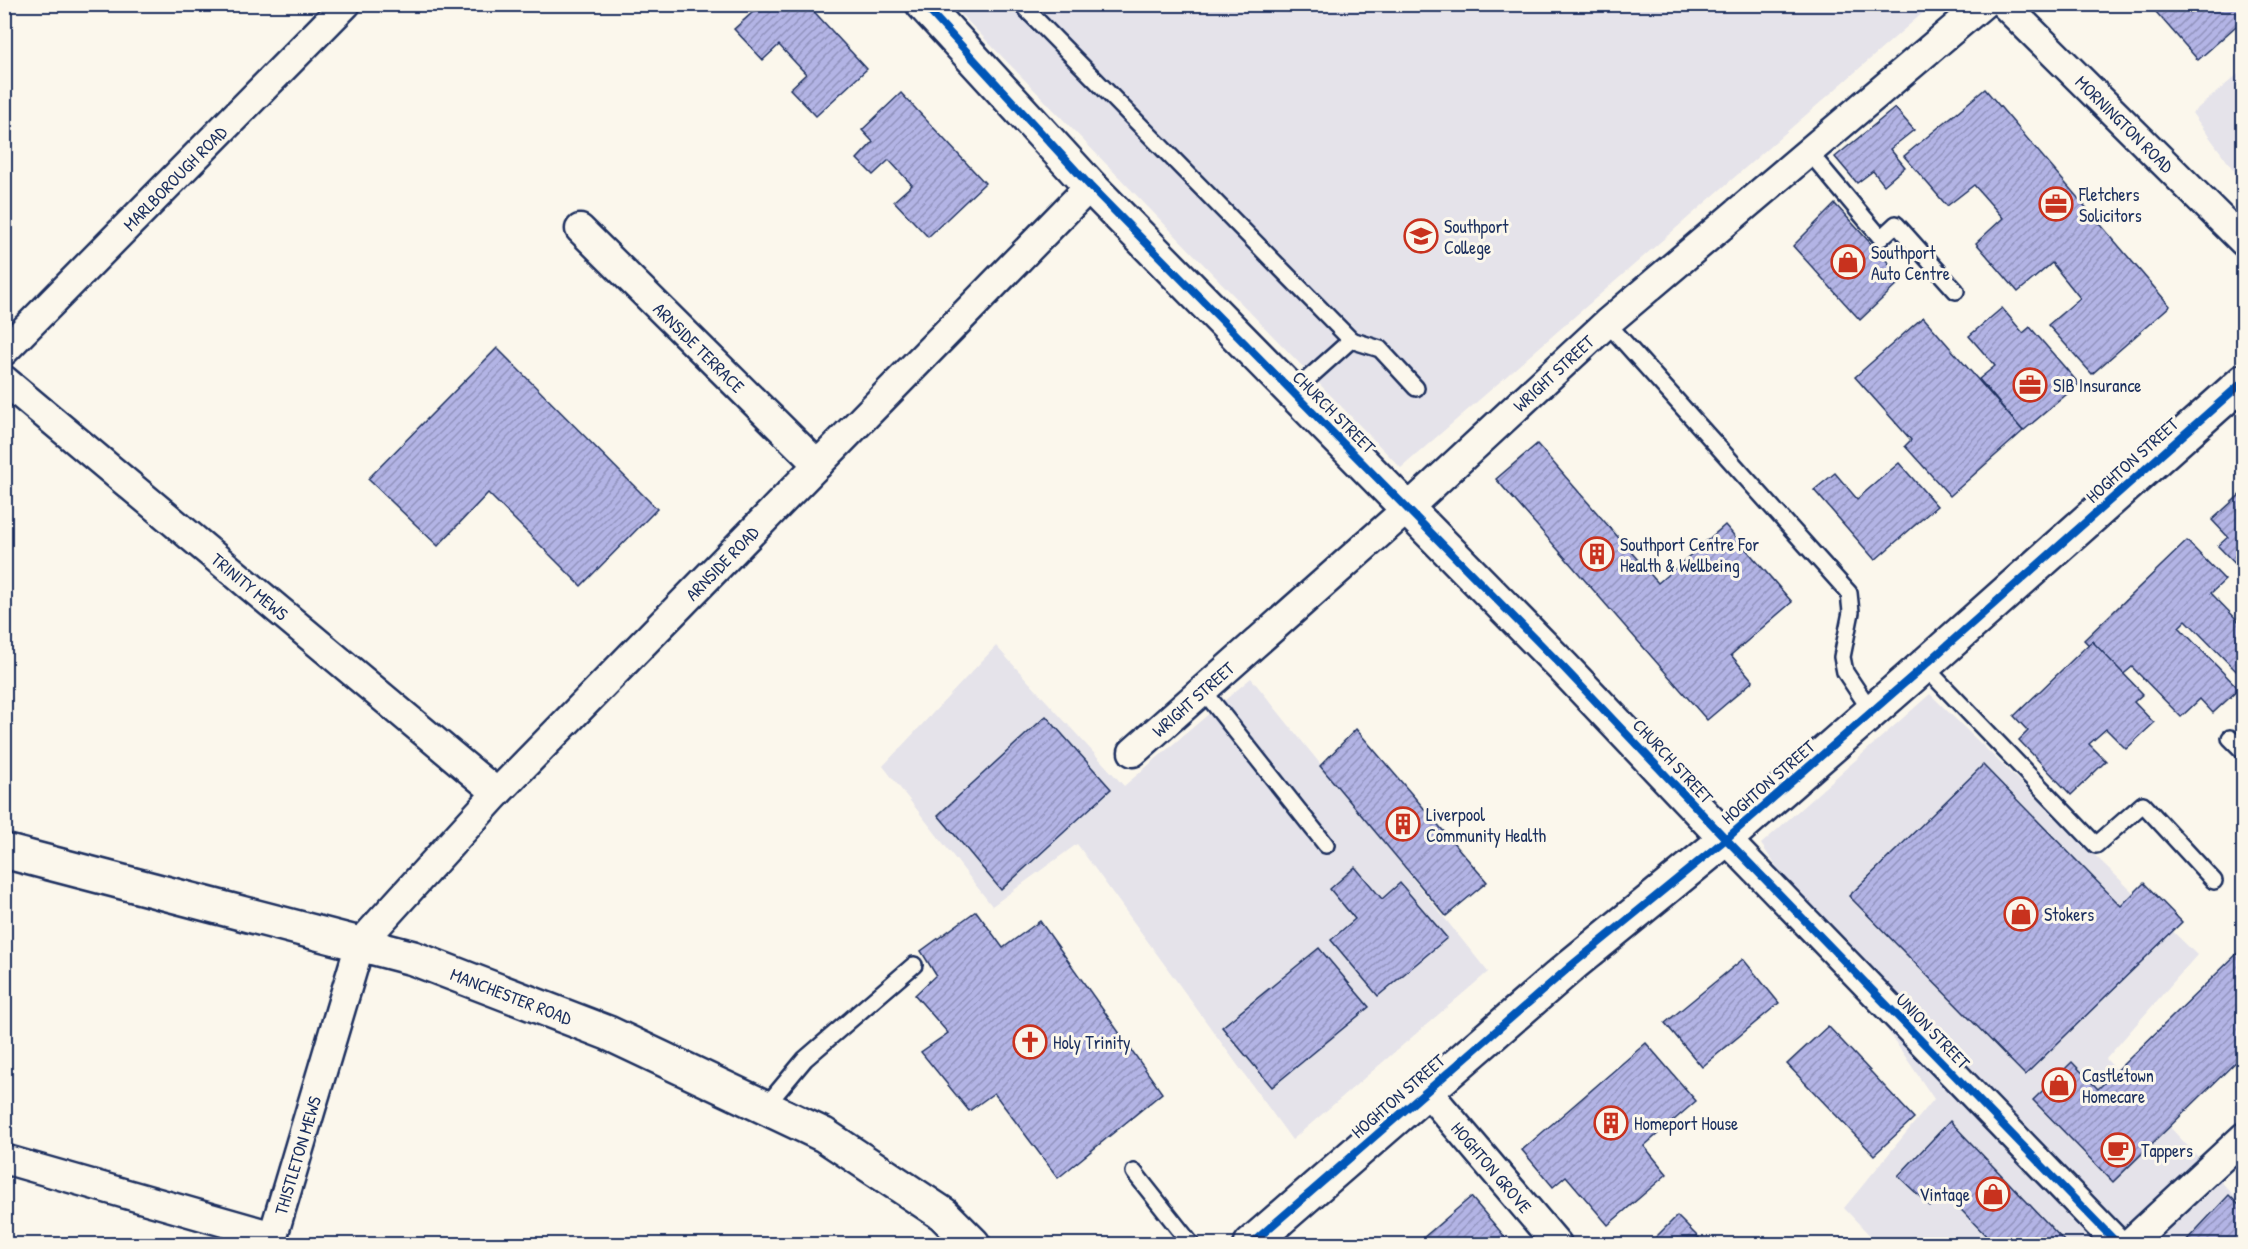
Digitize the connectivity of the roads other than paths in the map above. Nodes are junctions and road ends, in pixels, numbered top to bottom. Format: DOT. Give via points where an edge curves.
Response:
graph roads {
  1 [pos="346,4"];
  2 [pos="923,4"];
  3 [pos="1021,4"];
  4 [pos="1983,4"];
  5 [pos="2004,4"];
  6 [pos="1809,152"];
  7 [pos="1090,186"];
  8 [pos="580,229"];
  9 [pos="2244,242"];
  10 [pos="1956,291"];
  11 [pos="1606,323"];
  12 [pos="1351,340"];
  13 [pos="4,351"];
  14 [pos="4,380"];
  15 [pos="2244,381"];
  16 [pos="1416,388"];
  17 [pos="1293,392"];
  18 [pos="818,465"];
  19 [pos="1408,508"];
  20 [pos="1924,666"];
  21 [pos="1203,690"];
  22 [pos="1871,711"];
  23 [pos="2230,738"];
  24 [pos="1133,752"];
  25 [pos="2244,752"];
  26 [pos="497,793"];
  27 [pos="1726,839"];
  28 [pos="1326,845"];
  29 [pos="4,851"];
  30 [pos="2214,881"];
  31 [pos="360,944"];
  32 [pos="914,965"];
  33 [pos="1427,1091"];
  34 [pos="765,1107"];
  35 [pos="2244,1137"];
  36 [pos="4,1159"];
  37 [pos="1134,1172"];
  38 [pos="974,1245"];
  39 [pos="1191,1245"];
  40 [pos="1251,1245"];
  41 [pos="1557,1245"];
  42 [pos="2118,1245"];
  43 [pos="2129,1245"];
  1 -- 13 [label="street, MARLBOROUGH ROAD"];
  2 -- 7 [label="street, CHURCH STREET"];
  3 -- 12 [label="lane"];
  4 -- 6 [label="street, WRIGHT STREET"];
  5 -- 9 [label="street, MORNINGTON ROAD"];
  6 -- 10 [label="lane" via="1881,238 1896,224"];
  6 -- 11 [label="street, WRIGHT STREET"];
  7 -- 17 [label="street, CHURCH STREET"];
  7 -- 18 [label="street, ARNSIDE ROAD"];
  8 -- 18 [label="street, ARNSIDE TERRACE"];
  11 -- 19 [label="street, WRIGHT STREET"];
  11 -- 22 [label="lane" via="1849,593 1851,612 1842,657 1845,672"];
  12 -- 16 [label="lane" via="1380,349"];
  12 -- 17 [label="lane"];
  14 -- 26 [label="street, TRINITY MEWS"];
  15 -- 20 [label="street, HOGHTON STREET"];
  17 -- 19 [label="street, CHURCH STREET"];
  18 -- 26 [label="street, ARNSIDE ROAD"];
  19 -- 21 [label="street, WRIGHT STREET"];
  19 -- 27 [label="street, CHURCH STREET"];
  20 -- 22 [label="street, HOGHTON STREET"];
  20 -- 30 [label="lane" via="2096,845 2143,804"];
  21 -- 24 [label="street, WRIGHT STREET"];
  21 -- 28 [label="lane"];
  22 -- 27 [label="street, HOGHTON STREET"];
  23 -- 25 [label="lane"];
  26 -- 31 [label="street, ARNSIDE ROAD"];
  27 -- 33 [label="street, HOGHTON STREET" via="1573,964"];
  27 -- 42 [label="street, UNION STREET"];
  29 -- 31 [label="street, MANCHESTER ROAD"];
  31 -- 34 [label="street, MANCHESTER ROAD" via="413,958 608,1033"];
  31 -- 36 [label="street, THISTLETON MEWS" via="273,1236"];
  32 -- 34 [label="lane" via="805,1059"];
  33 -- 40 [label="street, HOGHTON STREET"];
  33 -- 41 [label="street, HOGHTON GROVE"];
  34 -- 38 [label="street, MANCHESTER ROAD" via="824,1135 943,1214"];
  35 -- 43 [label="street"];
  37 -- 39 [label="lane"];
}
